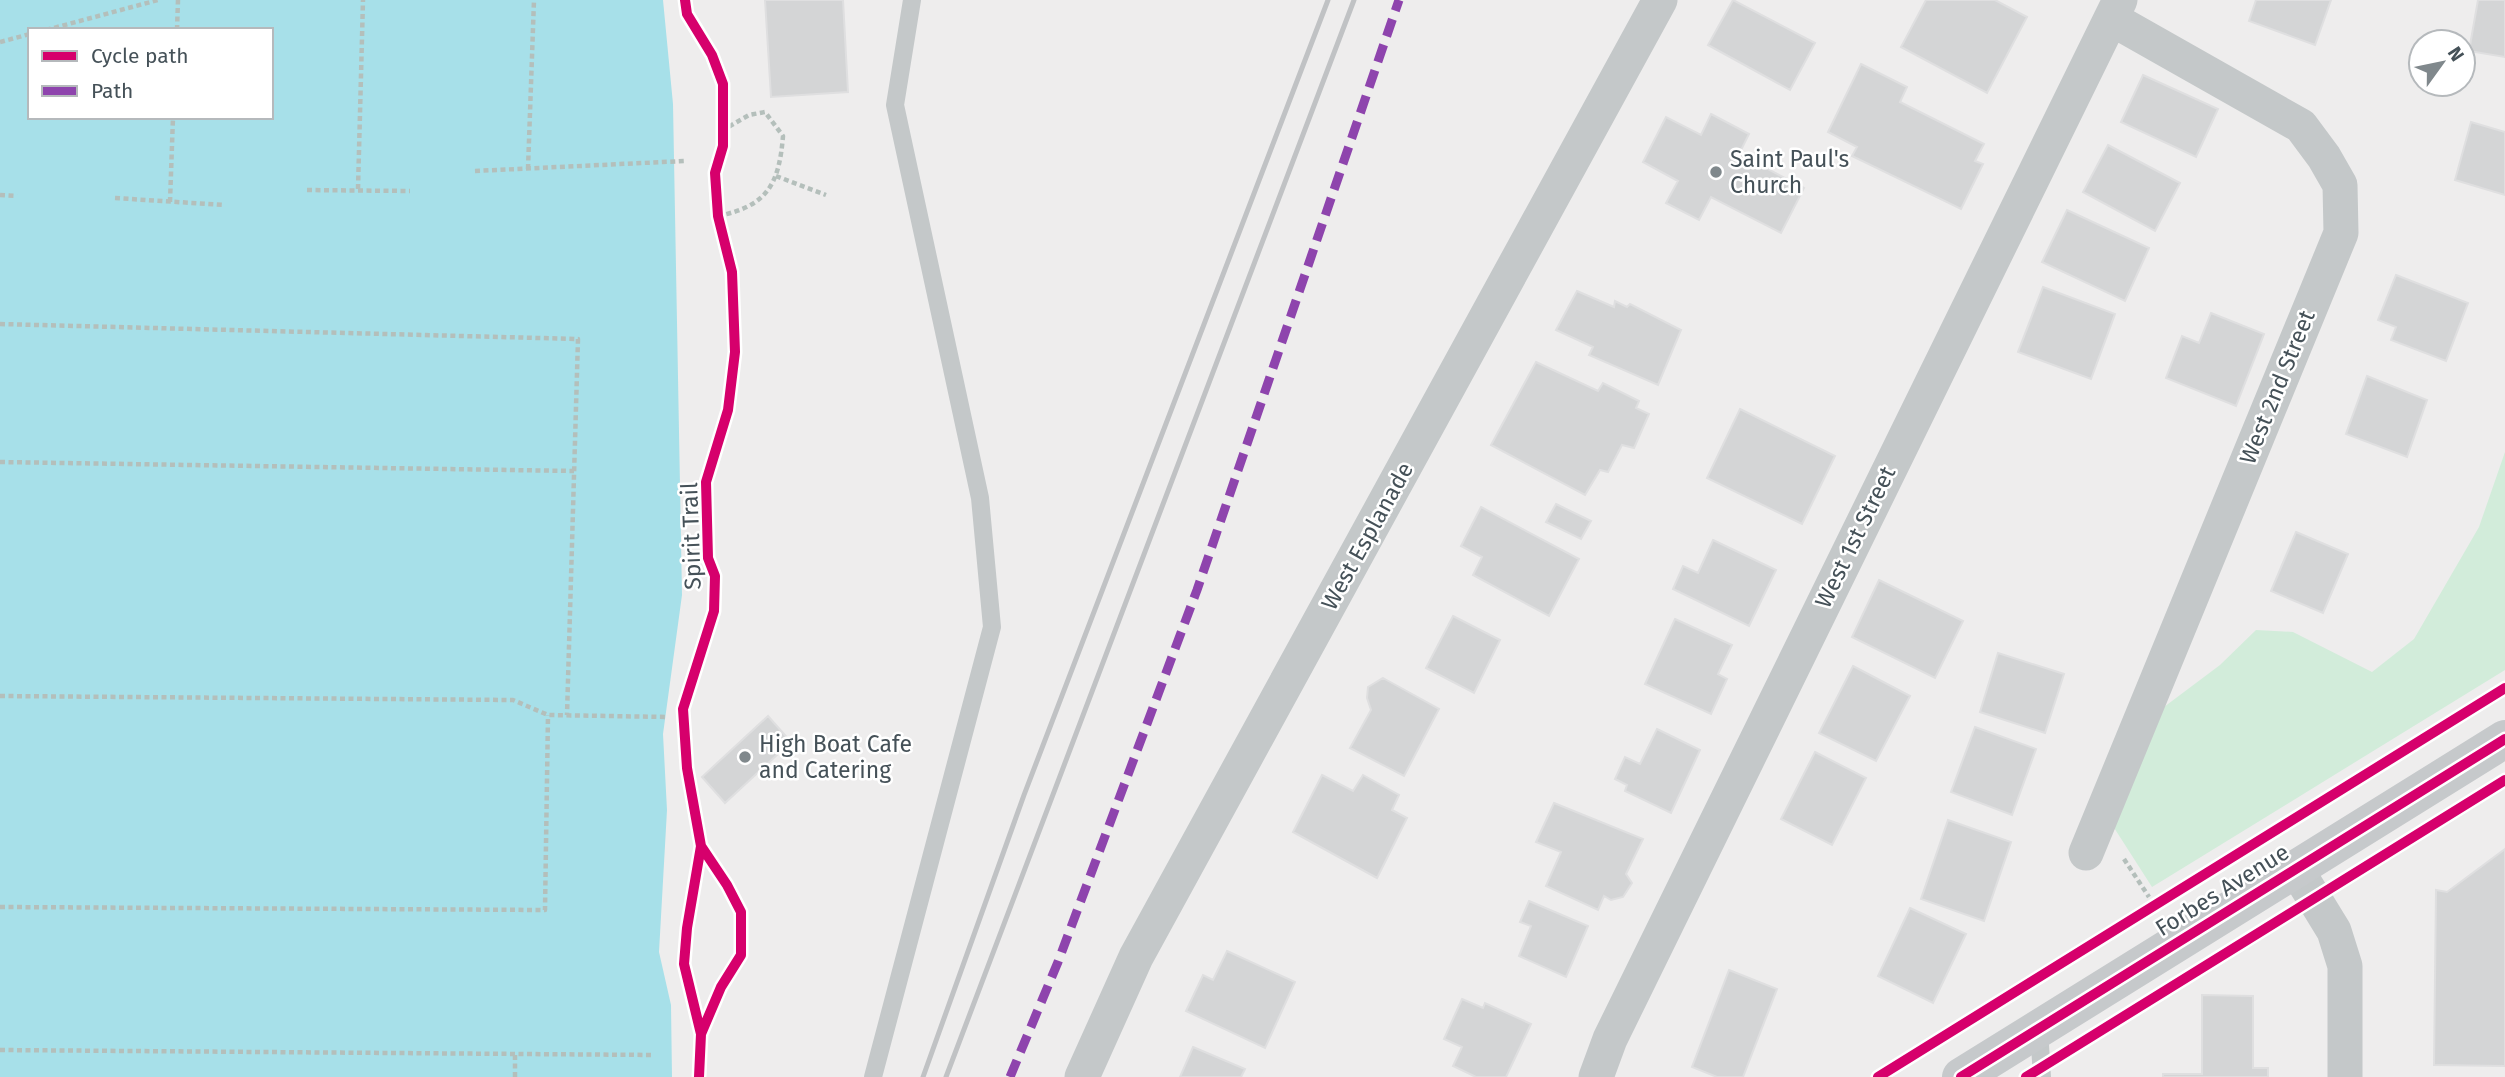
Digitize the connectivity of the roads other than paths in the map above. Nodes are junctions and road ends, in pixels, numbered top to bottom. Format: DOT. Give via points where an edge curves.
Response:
graph roads {
  1 [pos="912,0"];
  2 [pos="1649,4"];
  3 [pos="2116,9"];
  4 [pos="2505,739"];
  5 [pos="2086,853"];
  6 [pos="2296,869"];
  7 [pos="2039,1029"];
  8 [pos="873,1077"];
  9 [pos="1082,1077"];
  10 [pos="1595,1077"];
  11 [pos="1961,1077"];
  12 [pos="2042,1077"];
  13 [pos="2345,1077"];
  1 -- 8 [label="lane" via="895,105 980,498 992,627"];
  2 -- 9 [label="street, West Esplanade" via="1136,957"];
  3 -- 5 [label="street, West 2nd Street" via="2301,126 2340,185 2341,233"];
  3 -- 10 [label="street, West 1st Street"];
  4 -- 6 [label="main road, Forbes Avenue"];
  6 -- 7 [label="main road, Forbes Avenue"];
  6 -- 13 [label="street" via="2334,931 2344,958"];
  7 -- 11 [label="main road, Forbes Avenue"];
  7 -- 12 [label="lane"];
}
